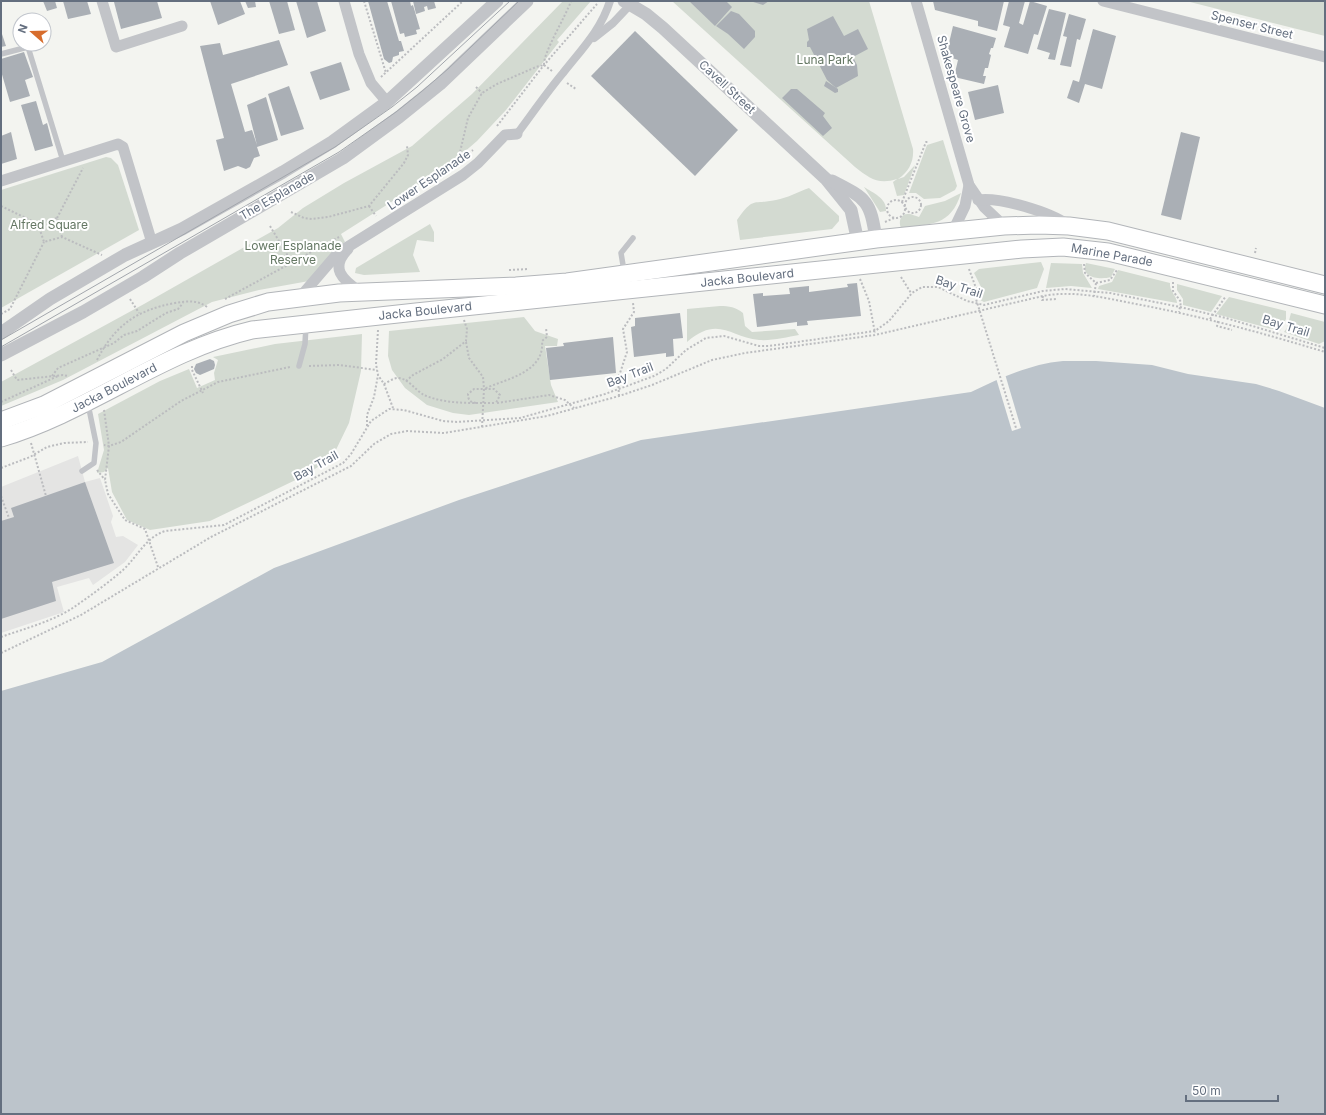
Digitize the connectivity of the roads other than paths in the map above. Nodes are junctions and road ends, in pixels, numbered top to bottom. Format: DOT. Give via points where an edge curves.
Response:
graph roads {
  1 [pos="102,1"];
  2 [pos="344,1"];
  3 [pos="497,1"];
  4 [pos="527,1"];
  5 [pos="610,1"];
  6 [pos="916,1"];
  7 [pos="1103,1"];
  8 [pos="627,3"];
  9 [pos="182,26"];
  10 [pos="590,41"];
  11 [pos="1,54"];
  12 [pos="1325,57"];
  13 [pos="387,102"];
  14 [pos="400,117"];
  15 [pos="517,134"];
  16 [pos="63,161"];
  17 [pos="826,179"];
  18 [pos="1,181"];
  19 [pos="970,185"];
  20 [pos="978,200"];
  21 [pos="1004,226"];
  22 [pos="1069,226"];
  23 [pos="953,231"];
  24 [pos="633,238"];
  25 [pos="876,239"];
  26 [pos="858,242"];
  27 [pos="152,243"];
  28 [pos="352,244"];
  29 [pos="163,263"];
  30 [pos="870,265"];
  31 [pos="624,274"];
  32 [pos="1325,285"];
  33 [pos="359,292"];
  34 [pos="339,293"];
  35 [pos="300,296"];
  36 [pos="1325,304"];
  37 [pos="335,320"];
  38 [pos="310,323"];
  39 [pos="1,333"];
  40 [pos="1,355"];
  41 [pos="299,366"];
  42 [pos="93,399"];
  43 [pos="1,422"];
  44 [pos="1,438"];
  45 [pos="82,471"];
  1 -- 9 [label="street" via="116,47"];
  2 -- 13 [label="street" via="359,54 372,83"];
  3 -- 13 [label="street, The Esplanade"];
  4 -- 14 [label="street, The Esplanade" via="451,74"];
  5 -- 10 [label="street, Lower Esplanade"];
  6 -- 19 [label="street, Shakespeare Grove"];
  7 -- 12 [label="street, Spenser Street"];
  8 -- 10 [label="street, Lower Esplanade" via="613,23"];
  8 -- 17 [label="street, Cavell Street" via="663,28"];
  10 -- 15 [label="street, Lower Esplanade"];
  11 -- 16 [label="lane" via="28,47"];
  13 -- 14 [label="street"];
  13 -- 27 [label="street, The Esplanade" via="308,157 182,229"];
  14 -- 29 [label="street, The Esplanade" via="336,161"];
  15 -- 28 [label="street, Lower Esplanade" via="504,136 462,175"];
  16 -- 18 [label="street"];
  16 -- 27 [label="street" via="118,144 124,147"];
  17 -- 25 [label="street, Cavell Street" via="859,195 866,203 871,212"];
  17 -- 26 [label="street, Cavell Street" via="851,210"];
  19 -- 20 [label="street, Shakespeare Grove"];
  19 -- 23 [label="street, Shakespeare Grove" via="965,206"];
  20 -- 21 [label="street, Shakespeare Grove"];
  20 -- 22 [label="street, Marine Parade" via="988,199 1040,212 1054,216"];
  21 -- 22 [label="main road, Marine Parade"];
  21 -- 23 [label="main road, Marine Parade"];
  22 -- 32 [label="main road, Marine Parade" via="1108,231"];
  23 -- 25 [label="main road, Marine Parade"];
  24 -- 31 [label="lane" via="622,253"];
  25 -- 26 [label="main road, Marine Parade"];
  25 -- 30 [label="main road"];
  26 -- 30 [label="main road"];
  26 -- 31 [label="main road, Jacka Boulevard"];
  27 -- 29 [label="street"];
  27 -- 39 [label="street, The Esplanade" via="125,255 50,299"];
  28 -- 33 [label="street, Lower Esplanade" via="341,258 339,269 343,279"];
  28 -- 35 [label="street, Lower Esplanade" via="332,258"];
  29 -- 40 [label="street, The Esplanade" via="83,312"];
  30 -- 36 [label="main road, Marine Parade" via="1050,248 1095,250"];
  30 -- 37 [label="main road, Jacka Boulevard"];
  31 -- 33 [label="main road, Jacka Boulevard" via="516,286"];
  33 -- 34 [label="main road, Jacka Boulevard"];
  34 -- 35 [label="main road, Jacka Boulevard"];
  34 -- 37 [label="main road" via="329,298 326,303 326,308"];
  35 -- 38 [label="main road"];
  35 -- 43 [label="main road, Jacka Boulevard" via="228,314 184,333 44,406"];
  37 -- 38 [label="main road, Jacka Boulevard"];
  38 -- 41 [label="lane"];
  38 -- 42 [label="main road, Jacka Boulevard" via="252,330 208,342"];
  42 -- 44 [label="main road, Jacka Boulevard" via="26,431"];
  42 -- 45 [label="lane" via="96,443 94,463"];
}
